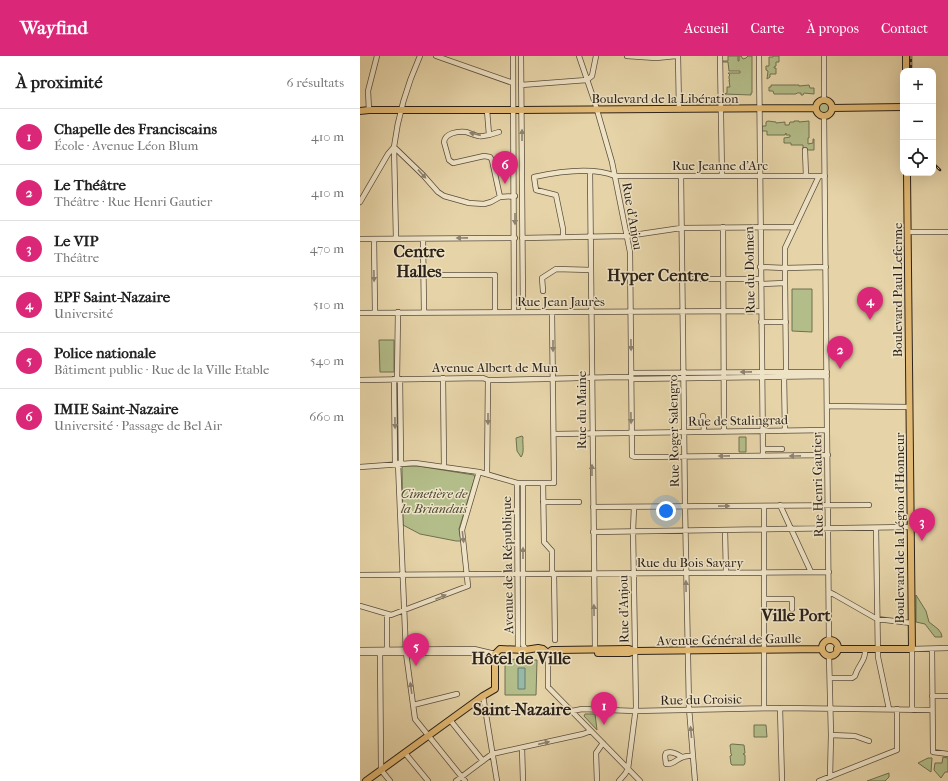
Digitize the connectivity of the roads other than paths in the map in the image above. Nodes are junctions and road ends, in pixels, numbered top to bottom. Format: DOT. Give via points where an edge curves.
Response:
graph roads {
  1 [pos="377,56"];
  2 [pos="420,56"];
  3 [pos="436,56"];
  4 [pos="513,56"];
  5 [pos="521,56"];
  6 [pos="579,56"];
  7 [pos="596,56"];
  8 [pos="627,56"];
  9 [pos="644,56"];
  10 [pos="677,56"];
  11 [pos="720,56"];
  12 [pos="759,56"];
  13 [pos="824,56"];
  14 [pos="906,56"];
  15 [pos="906,68"];
  16 [pos="588,80"];
  17 [pos="513,83"];
  18 [pos="521,85"];
  19 [pos="824,100"];
  20 [pos="900,107"];
  21 [pos="759,108"];
  22 [pos="816,108"];
  23 [pos="832,108"];
  24 [pos="679,109"];
  25 [pos="721,109"];
  26 [pos="368,110"];
  27 [pos="487,110"];
  28 [pos="514,110"];
  29 [pos="525,110"];
  30 [pos="597,110"];
  31 [pos="360,111"];
  32 [pos="401,111"];
  33 [pos="824,116"];
  34 [pos="499,132"];
  35 [pos="489,135"];
  36 [pos="394,147"];
  37 [pos="805,150"];
  38 [pos="590,171"];
  39 [pos="615,176"];
  40 [pos="681,176"];
  41 [pos="722,176"];
  42 [pos="760,176"];
  43 [pos="806,176"];
  44 [pos="819,176"];
  45 [pos="825,176"];
  46 [pos="907,176"];
  47 [pos="514,196"];
  48 [pos="500,197"];
  49 [pos="360,202"];
  50 [pos="760,227"];
  51 [pos="795,227"];
  52 [pos="681,228"];
  53 [pos="723,228"];
  54 [pos="908,232"];
  55 [pos="948,232"];
  56 [pos="627,236"];
  57 [pos="563,237"];
  58 [pos="591,237"];
  59 [pos="515,238"];
  60 [pos="522,238"];
  61 [pos="360,239"];
  62 [pos="374,239"];
  63 [pos="396,239"];
  64 [pos="423,239"];
  65 [pos="760,267"];
  66 [pos="826,267"];
  67 [pos="785,268"];
  68 [pos="591,270"];
  69 [pos="433,275"];
  70 [pos="682,279"];
  71 [pos="722,279"];
  72 [pos="761,281"];
  73 [pos="786,283"];
  74 [pos="543,291"];
  75 [pos="722,311"];
  76 [pos="761,311"];
  77 [pos="375,312"];
  78 [pos="398,312"];
  79 [pos="424,312"];
  80 [pos="495,312"];
  81 [pos="514,312"];
  82 [pos="524,312"];
  83 [pos="552,312"];
  84 [pos="591,312"];
  85 [pos="630,312"];
  86 [pos="682,312"];
  87 [pos="360,313"];
  88 [pos="761,322"];
  89 [pos="786,322"];
  90 [pos="761,371"];
  91 [pos="683,372"];
  92 [pos="723,372"];
  93 [pos="785,374"];
  94 [pos="827,374"];
  95 [pos="631,376"];
  96 [pos="592,377"];
  97 [pos="761,377"];
  98 [pos="443,378"];
  99 [pos="683,378"];
  100 [pos="723,378"];
  101 [pos="399,379"];
  102 [pos="553,379"];
  103 [pos="362,380"];
  104 [pos="488,380"];
  105 [pos="827,406"];
  106 [pos="909,407"];
  107 [pos="703,416"];
  108 [pos="827,430"];
  109 [pos="554,431"];
  110 [pos="762,431"];
  111 [pos="785,431"];
  112 [pos="684,432"];
  113 [pos="704,432"];
  114 [pos="724,432"];
  115 [pos="592,433"];
  116 [pos="633,433"];
  117 [pos="763,449"];
  118 [pos="782,449"];
  119 [pos="828,455"];
  120 [pos="763,456"];
  121 [pos="684,457"];
  122 [pos="398,464"];
  123 [pos="360,467"];
  124 [pos="444,467"];
  125 [pos="479,472"];
  126 [pos="487,474"];
  127 [pos="520,483"];
  128 [pos="543,483"];
  129 [pos="543,502"];
  130 [pos="579,502"];
  131 [pos="828,505"];
  132 [pos="869,505"];
  133 [pos="684,506"];
  134 [pos="764,506"];
  135 [pos="780,506"];
  136 [pos="593,507"];
  137 [pos="634,507"];
  138 [pos="910,527"];
  139 [pos="876,528"];
  140 [pos="790,529"];
  141 [pos="828,529"];
  142 [pos="685,530"];
  143 [pos="725,530"];
  144 [pos="764,530"];
  145 [pos="634,531"];
  146 [pos="593,532"];
  147 [pos="811,572"];
  148 [pos="829,572"];
  149 [pos="686,573"];
  150 [pos="726,573"];
  151 [pos="763,573"];
  152 [pos="468,574"];
  153 [pos="518,574"];
  154 [pos="524,574"];
  155 [pos="554,574"];
  156 [pos="594,574"];
  157 [pos="633,574"];
  158 [pos="360,575"];
  159 [pos="403,575"];
  160 [pos="829,592"];
  161 [pos="764,599"];
  162 [pos="360,606"];
  163 [pos="792,609"];
  164 [pos="404,611"];
  165 [pos="387,615"];
  166 [pos="877,618"];
  167 [pos="911,623"];
  168 [pos="829,641"];
  169 [pos="555,645"];
  170 [pos="522,648"];
  171 [pos="948,648"];
  172 [pos="595,649"];
  173 [pos="822,649"];
  174 [pos="837,649"];
  175 [pos="865,649"];
  176 [pos="878,649"];
  177 [pos="912,649"];
  178 [pos="932,649"];
  179 [pos="360,650"];
  180 [pos="764,650"];
  181 [pos="635,651"];
  182 [pos="688,651"];
  183 [pos="380,652"];
  184 [pos="387,652"];
  185 [pos="406,652"];
  186 [pos="360,654"];
  187 [pos="495,654"];
  188 [pos="548,654"];
  189 [pos="829,656"];
  190 [pos="830,678"];
  191 [pos="457,694"];
  192 [pos="483,696"];
  193 [pos="932,696"];
  194 [pos="948,696"];
  195 [pos="413,705"];
  196 [pos="764,708"];
  197 [pos="780,708"];
  198 [pos="830,708"];
  199 [pos="889,709"];
  200 [pos="897,709"];
  201 [pos="689,710"];
  202 [pos="912,710"];
  203 [pos="932,710"];
  204 [pos="572,711"];
  205 [pos="635,711"];
  206 [pos="450,720"];
  207 [pos="591,731"];
  208 [pos="831,735"];
  209 [pos="429,736"];
  210 [pos="869,741"];
  211 [pos="603,743"];
  212 [pos="522,748"];
  213 [pos="405,753"];
  214 [pos="492,754"];
  215 [pos="948,754"];
  216 [pos="693,755"];
  217 [pos="682,757"];
  218 [pos="483,761"];
  219 [pos="628,769"];
  220 [pos="381,770"];
  221 [pos="830,777"];
  222 [pos="463,779"];
  223 [pos="366,781"];
  224 [pos="390,781"];
  225 [pos="428,781"];
  226 [pos="456,781"];
  227 [pos="497,781"];
  228 [pos="523,781"];
  229 [pos="597,781"];
  230 [pos="619,781"];
  231 [pos="640,781"];
  232 [pos="695,781"];
  233 [pos="782,781"];
  234 [pos="819,781"];
  1 -- 26 [label="street" via="368,91"];
  2 -- 32 [label="street" via="410,78"];
  3 -- 17 [label="street"];
  4 -- 17 [label="street"];
  5 -- 18 [label="street"];
  6 -- 16 [label="street, Rue d'Anjou"];
  7 -- 16 [label="street" via="592,76"];
  8 -- 9 [label="street"];
  9 -- 10 [label="street"];
  10 -- 24 [label="street"];
  11 -- 25 [label="street"];
  12 -- 21 [label="street, Rue du Dolmen"];
  13 -- 19 [label="street"];
  14 -- 15 [label="main road"];
  16 -- 18 [label="street"];
  16 -- 30 [label="street, Rue d'Anjou"];
  17 -- 28 [label="street"];
  18 -- 29 [label="street"];
  19 -- 22 [label="main road" via="818,103"];
  19 -- 23 [label="main road" via="829,102"];
  20 -- 23 [label="main road"];
  21 -- 22 [label="main road, Boulevard de la Libération"];
  21 -- 25 [label="main road, Boulevard de la Libération"];
  21 -- 42 [label="street, Rue du Dolmen"];
  22 -- 33 [label="main road"];
  23 -- 33 [label="main road" via="830,113"];
  24 -- 25 [label="main road, Boulevard de la Libération"];
  24 -- 30 [label="main road, Boulevard de la Libération"];
  25 -- 41 [label="street"];
  26 -- 31 [label="main road, Boulevard de la Libération"];
  26 -- 32 [label="main road, Boulevard de la Libération"];
  27 -- 28 [label="main road, Boulevard de la Libération"];
  27 -- 32 [label="main road, Boulevard de la Libération"];
  27 -- 35 [label="street"];
  28 -- 29 [label="main road, Boulevard de la Libération"];
  28 -- 47 [label="street"];
  29 -- 30 [label="main road, Boulevard de la Libération"];
  60 -- 29 [label="street, one-way"];
  30 -- 39 [label="street, Rue d'Anjou"];
  32 -- 36 [label="street"];
  33 -- 45 [label="street, Rue Henri Gautier"];
  34 -- 35 [label="street"];
  35 -- 48 [label="street, one-way" via="454,133 447,135 444,142 449,160 453,163 490,157"];
  36 -- 48 [label="street, one-way" via="444,196 484,204"];
  36 -- 49 [label="street"];
  36 -- 63 [label="street"];
  37 -- 43 [label="street"];
  38 -- 39 [label="street, Rue Jeanne d'Arc"];
  38 -- 57 [label="street, Rue Jeanne d'Arc" via="567,171 534,177 536,190 556,195"];
  38 -- 58 [label="street, Rue du Maine"];
  39 -- 40 [label="street, Rue Jeanne d'Arc"];
  39 -- 56 [label="street, Rue d'Anjou"];
  40 -- 41 [label="street, Rue Jeanne d'Arc"];
  40 -- 52 [label="street, Rue Roger Salengro"];
  41 -- 42 [label="street, Rue Jeanne d'Arc"];
  42 -- 43 [label="street, Rue Jeanne d'Arc"];
  42 -- 50 [label="street, Rue du Dolmen"];
  43 -- 44 [label="street, Rue Jeanne d'Arc"];
  44 -- 45 [label="street, Rue Jeanne d'Arc"];
  44 -- 51 [label="street"];
  45 -- 66 [label="street, Rue Henri Gautier"];
  46 -- 54 [label="main road, Boulevard Paul Leferme"];
  47 -- 48 [label="street"];
  47 -- 59 [label="street, one-way"];
  50 -- 51 [label="street"];
  50 -- 53 [label="street"];
  50 -- 65 [label="street, Rue du Dolmen"];
  51 -- 67 [label="street" via="785,248"];
  52 -- 53 [label="street"];
  52 -- 56 [label="street"];
  52 -- 70 [label="street, Rue Roger Salengro"];
  53 -- 71 [label="street"];
  54 -- 55 [label="street"];
  54 -- 106 [label="main road, Boulevard Paul Leferme"];
  56 -- 58 [label="street"];
  56 -- 85 [label="street, Rue d'Anjou" via="630,252"];
  57 -- 58 [label="street"];
  57 -- 60 [label="street"];
  58 -- 68 [label="street, Rue du Maine"];
  59 -- 64 [label="street, one-way"];
  59 -- 81 [label="street"];
  60 -- 82 [label="street"];
  61 -- 62 [label="street"];
  62 -- 63 [label="street"];
  62 -- 77 [label="street, one-way"];
  63 -- 64 [label="street"];
  64 -- 79 [label="street"];
  65 -- 67 [label="street"];
  65 -- 72 [label="street, Rue du Dolmen"];
  66 -- 67 [label="street"];
  66 -- 94 [label="street, Rue Henri Gautier"];
  67 -- 73 [label="street"];
  68 -- 74 [label="street" via="556,269 542,278"];
  68 -- 84 [label="street, Rue du Maine"];
  69 -- 80 [label="street" via="495,275"];
  70 -- 71 [label="street"];
  70 -- 86 [label="street, Rue Roger Salengro"];
  71 -- 72 [label="street"];
  71 -- 75 [label="street"];
  72 -- 73 [label="street"];
  72 -- 76 [label="street, Rue du Dolmen"];
  73 -- 89 [label="street"];
  75 -- 76 [label="street, Rue Jean Jaurès"];
  75 -- 86 [label="street, Rue Jean Jaurès"];
  75 -- 92 [label="street"];
  76 -- 88 [label="street, Rue du Dolmen"];
  77 -- 78 [label="street, Rue Jean Jaurès"];
  77 -- 87 [label="street, Rue Jean Jaurès"];
  78 -- 79 [label="street, Rue Jean Jaurès"];
  78 -- 101 [label="street"];
  79 -- 80 [label="street, Rue Jean Jaurès"];
  80 -- 81 [label="street, Rue Jean Jaurès"];
  81 -- 82 [label="street, Rue Jean Jaurès"];
  82 -- 83 [label="street, Rue Jean Jaurès"];
  83 -- 84 [label="street, Rue Jean Jaurès"];
  83 -- 102 [label="street, one-way"];
  84 -- 85 [label="street, Rue Jean Jaurès"];
  84 -- 96 [label="street, Rue du Maine"];
  85 -- 86 [label="street, Rue Jean Jaurès"];
  85 -- 95 [label="street, Rue d'Anjou, one-way"];
  86 -- 91 [label="street, Rue Roger Salengro"];
  88 -- 89 [label="street"];
  88 -- 90 [label="street, Rue du Dolmen"];
  89 -- 93 [label="street"];
  90 -- 92 [label="street, Avenue Albert de Mun, one-way"];
  90 -- 93 [label="street, Avenue Albert de Mun"];
  90 -- 97 [label="street, Rue du Dolmen"];
  91 -- 92 [label="street, Avenue Albert de Mun"];
  91 -- 95 [label="street, Avenue Albert de Mun"];
  91 -- 99 [label="street, Rue Roger Salengro"];
  92 -- 100 [label="street"];
  93 -- 94 [label="street, Avenue Albert de Mun"];
  93 -- 97 [label="street, Avenue Albert de Mun"];
  93 -- 111 [label="street"];
  94 -- 105 [label="street, Rue Henri Gautier"];
  95 -- 96 [label="street, Avenue Albert de Mun"];
  95 -- 99 [label="street, Avenue Albert de Mun"];
  95 -- 116 [label="street, Rue d'Anjou, one-way"];
  96 -- 102 [label="street, Avenue Albert de Mun"];
  96 -- 115 [label="street, Rue du Maine"];
  97 -- 100 [label="street, Avenue Albert de Mun"];
  97 -- 110 [label="street, Rue du Dolmen"];
  98 -- 101 [label="street, Avenue Albert de Mun"];
  98 -- 104 [label="street, Avenue Albert de Mun"];
  98 -- 124 [label="street"];
  99 -- 100 [label="street, Avenue Albert de Mun"];
  99 -- 112 [label="street, Rue Roger Salengro"];
  100 -- 114 [label="street"];
  101 -- 103 [label="street, Avenue Albert de Mun"];
  101 -- 122 [label="street"];
  102 -- 104 [label="street, Avenue Albert de Mun"];
  102 -- 109 [label="street"];
  104 -- 126 [label="street, one-way"];
  105 -- 106 [label="street"];
  105 -- 108 [label="street, Rue Henri Gautier"];
  106 -- 138 [label="main road, Boulevard de la Légion d'Honneur"];
  107 -- 113 [label="street"];
  108 -- 111 [label="street, Rue de Stalingrad"];
  108 -- 119 [label="street, Rue Henri Gautier"];
  109 -- 115 [label="street, Rue de Stalingrad"];
  109 -- 128 [label="street" via="554,483"];
  110 -- 111 [label="street, Rue de Stalingrad"];
  110 -- 114 [label="street, Rue de Stalingrad"];
  110 -- 117 [label="street, Rue du Dolmen"];
  112 -- 113 [label="street, Rue de Stalingrad"];
  112 -- 116 [label="street, Rue de Stalingrad"];
  112 -- 121 [label="street, Rue Roger Salengro"];
  113 -- 114 [label="street, Rue de Stalingrad"];
  115 -- 116 [label="street, Rue de Stalingrad"];
  136 -- 115 [label="street, Rue du Maine, one-way"];
  116 -- 121 [label="street, Rue d'Anjou" via="632,456"];
  117 -- 118 [label="street"];
  117 -- 120 [label="street, Rue du Dolmen"];
  119 -- 120 [label="street, one-way"];
  119 -- 131 [label="street, Rue Henri Gautier"];
  120 -- 121 [label="street, one-way"];
  121 -- 133 [label="street, Rue Roger Salengro"];
  122 -- 123 [label="street"];
  122 -- 124 [label="street" via="415,463"];
  122 -- 159 [label="street"];
  124 -- 125 [label="street"];
  125 -- 126 [label="street"];
  125 -- 152 [label="street, one-way" via="462,530"];
  126 -- 127 [label="street"];
  127 -- 128 [label="street"];
  127 -- 153 [label="street, Avenue de la République"];
  154 -- 127 [label="street, Avenue de la République, one-way"];
  128 -- 129 [label="street"];
  129 -- 130 [label="street"];
  129 -- 155 [label="street" via="544,542 552,551"];
  131 -- 132 [label="street"];
  131 -- 135 [label="street"];
  131 -- 141 [label="street, Rue Henri Gautier"];
  133 -- 134 [label="street, one-way"];
  133 -- 137 [label="street"];
  133 -- 142 [label="street, Rue Roger Salengro"];
  134 -- 135 [label="street"];
  134 -- 144 [label="street"];
  135 -- 140 [label="street"];
  136 -- 137 [label="street"];
  136 -- 146 [label="street, Rue du Maine"];
  137 -- 145 [label="street, Rue d'Anjou"];
  138 -- 139 [label="street"];
  138 -- 167 [label="main road, Boulevard de la Légion d'Honneur"];
  139 -- 141 [label="street"];
  139 -- 166 [label="street"];
  140 -- 141 [label="street"];
  140 -- 144 [label="street"];
  140 -- 147 [label="street"];
  141 -- 148 [label="street, Rue Henri Gautier"];
  142 -- 143 [label="street"];
  142 -- 145 [label="street"];
  142 -- 149 [label="street, Rue Roger Salengro"];
  143 -- 144 [label="street"];
  143 -- 150 [label="street"];
  144 -- 151 [label="street"];
  145 -- 146 [label="street"];
  145 -- 157 [label="street, Rue d'Anjou"];
  146 -- 156 [label="street, Rue du Maine"];
  147 -- 148 [label="street, Rue du Bois Savary"];
  147 -- 151 [label="street, Rue du Bois Savary"];
  148 -- 160 [label="street, Rue Henri Gautier"];
  149 -- 150 [label="street, Rue du Bois Savary"];
  149 -- 157 [label="street, Rue du Bois Savary"];
  182 -- 149 [label="street, Rue Roger Salengro, one-way"];
  150 -- 151 [label="street, Rue du Bois Savary"];
  151 -- 161 [label="street"];
  152 -- 153 [label="street, Rue du Bois Savary"];
  152 -- 159 [label="street, Rue du Bois Savary"];
  164 -- 152 [label="street, one-way" via="468,586"];
  153 -- 154 [label="street, Rue du Bois Savary"];
  153 -- 170 [label="street, Avenue de la République"];
  154 -- 155 [label="street, Rue du Bois Savary"];
  154 -- 170 [label="street, Avenue de la République"];
  155 -- 156 [label="street, Rue du Bois Savary"];
  155 -- 169 [label="street"];
  156 -- 157 [label="street, Rue du Bois Savary"];
  172 -- 156 [label="street, Rue du Maine, one-way"];
  157 -- 181 [label="street, Rue d'Anjou"];
  158 -- 159 [label="street, Rue du Bois Savary"];
  159 -- 164 [label="street"];
  160 -- 166 [label="street"];
  160 -- 168 [label="street, Rue Henri Gautier"];
  161 -- 163 [label="street" via="792,599"];
  161 -- 180 [label="street"];
  162 -- 165 [label="street"];
  164 -- 165 [label="street"];
  164 -- 185 [label="street"];
  165 -- 184 [label="street"];
  166 -- 167 [label="street"];
  166 -- 176 [label="street"];
  167 -- 177 [label="main road, Boulevard de la Légion d'Honneur"];
  168 -- 173 [label="main road" via="824,643"];
  168 -- 174 [label="main road" via="836,644"];
  169 -- 172 [label="main road, Avenue Général de Gaulle"];
  169 -- 188 [label="main road, Avenue Général de Gaulle"];
  170 -- 187 [label="main road, Avenue Général de Gaulle" via="500,649"];
  170 -- 188 [label="main road, Avenue Général de Gaulle" via="542,649"];
  171 -- 178 [label="street"];
  172 -- 181 [label="main road, Avenue Général de Gaulle"];
  173 -- 180 [label="main road, Avenue Général de Gaulle"];
  173 -- 189 [label="main road" via="824,654"];
  174 -- 175 [label="main road"];
  174 -- 189 [label="main road" via="834,655"];
  175 -- 176 [label="main road"];
  175 -- 190 [label="street" via="865,657 855,676"];
  176 -- 177 [label="main road"];
  176 -- 199 [label="street"];
  177 -- 178 [label="street"];
  177 -- 202 [label="street"];
  178 -- 193 [label="street"];
  179 -- 183 [label="street"];
  180 -- 182 [label="main road, Avenue Général de Gaulle"];
  180 -- 196 [label="street"];
  181 -- 182 [label="main road, Avenue Général de Gaulle"];
  181 -- 188 [label="main road, Avenue Général de Gaulle" via="629,654"];
  181 -- 205 [label="street, Rue d'Anjou"];
  182 -- 201 [label="street, Rue Roger Salengro"];
  183 -- 184 [label="street"];
  183 -- 186 [label="street"];
  183 -- 220 [label="street"];
  184 -- 185 [label="street"];
  185 -- 187 [label="street" via="474,649"];
  195 -- 185 [label="street, one-way"];
  187 -- 192 [label="main road" via="495,690"];
  188 -- 204 [label="street" via="548,687"];
  189 -- 190 [label="street"];
  190 -- 198 [label="street"];
  191 -- 195 [label="street"];
  192 -- 206 [label="main road"];
  192 -- 214 [label="street"];
  193 -- 194 [label="street"];
  193 -- 203 [label="street"];
  195 -- 209 [label="street" via="415,719"];
  196 -- 197 [label="street, Rue du Croisic"];
  196 -- 201 [label="street, Rue du Croisic"];
  197 -- 198 [label="street, Rue du Croisic"];
  197 -- 233 [label="street"];
  198 -- 199 [label="street, Rue du Croisic"];
  198 -- 208 [label="street"];
  199 -- 200 [label="street, Rue du Croisic"];
  200 -- 202 [label="street, Rue du Croisic"];
  200 -- 221 [label="street" via="897,750"];
  201 -- 205 [label="street, Rue du Croisic"];
  216 -- 201 [label="street, Rue Roger Salengro, one-way"];
  202 -- 203 [label="street, Rue du Croisic"];
  203 -- 215 [label="street" via="933,752"];
  204 -- 205 [label="street, Rue du Croisic"];
  204 -- 207 [label="street"];
  205 -- 219 [label="street, Rue d'Anjou"];
  206 -- 209 [label="main road"];
  206 -- 218 [label="street"];
  207 -- 211 [label="street"];
  212 -- 207 [label="street, one-way"];
  208 -- 210 [label="street" via="856,736"];
  208 -- 221 [label="street"];
  209 -- 213 [label="main road"];
  209 -- 222 [label="street"];
  211 -- 219 [label="street"];
  211 -- 229 [label="street" via="596,753"];
  212 -- 214 [label="street"];
  212 -- 228 [label="street"];
  213 -- 220 [label="main road"];
  213 -- 225 [label="street"];
  214 -- 218 [label="street"];
  214 -- 227 [label="street"];
  216 -- 217 [label="street"];
  216 -- 232 [label="street, Rue Roger Salengro"];
  218 -- 222 [label="street"];
  219 -- 230 [label="street"];
  219 -- 231 [label="street"];
  220 -- 223 [label="main road"];
  220 -- 224 [label="street"];
  221 -- 234 [label="street"];
  222 -- 226 [label="street"];
}
